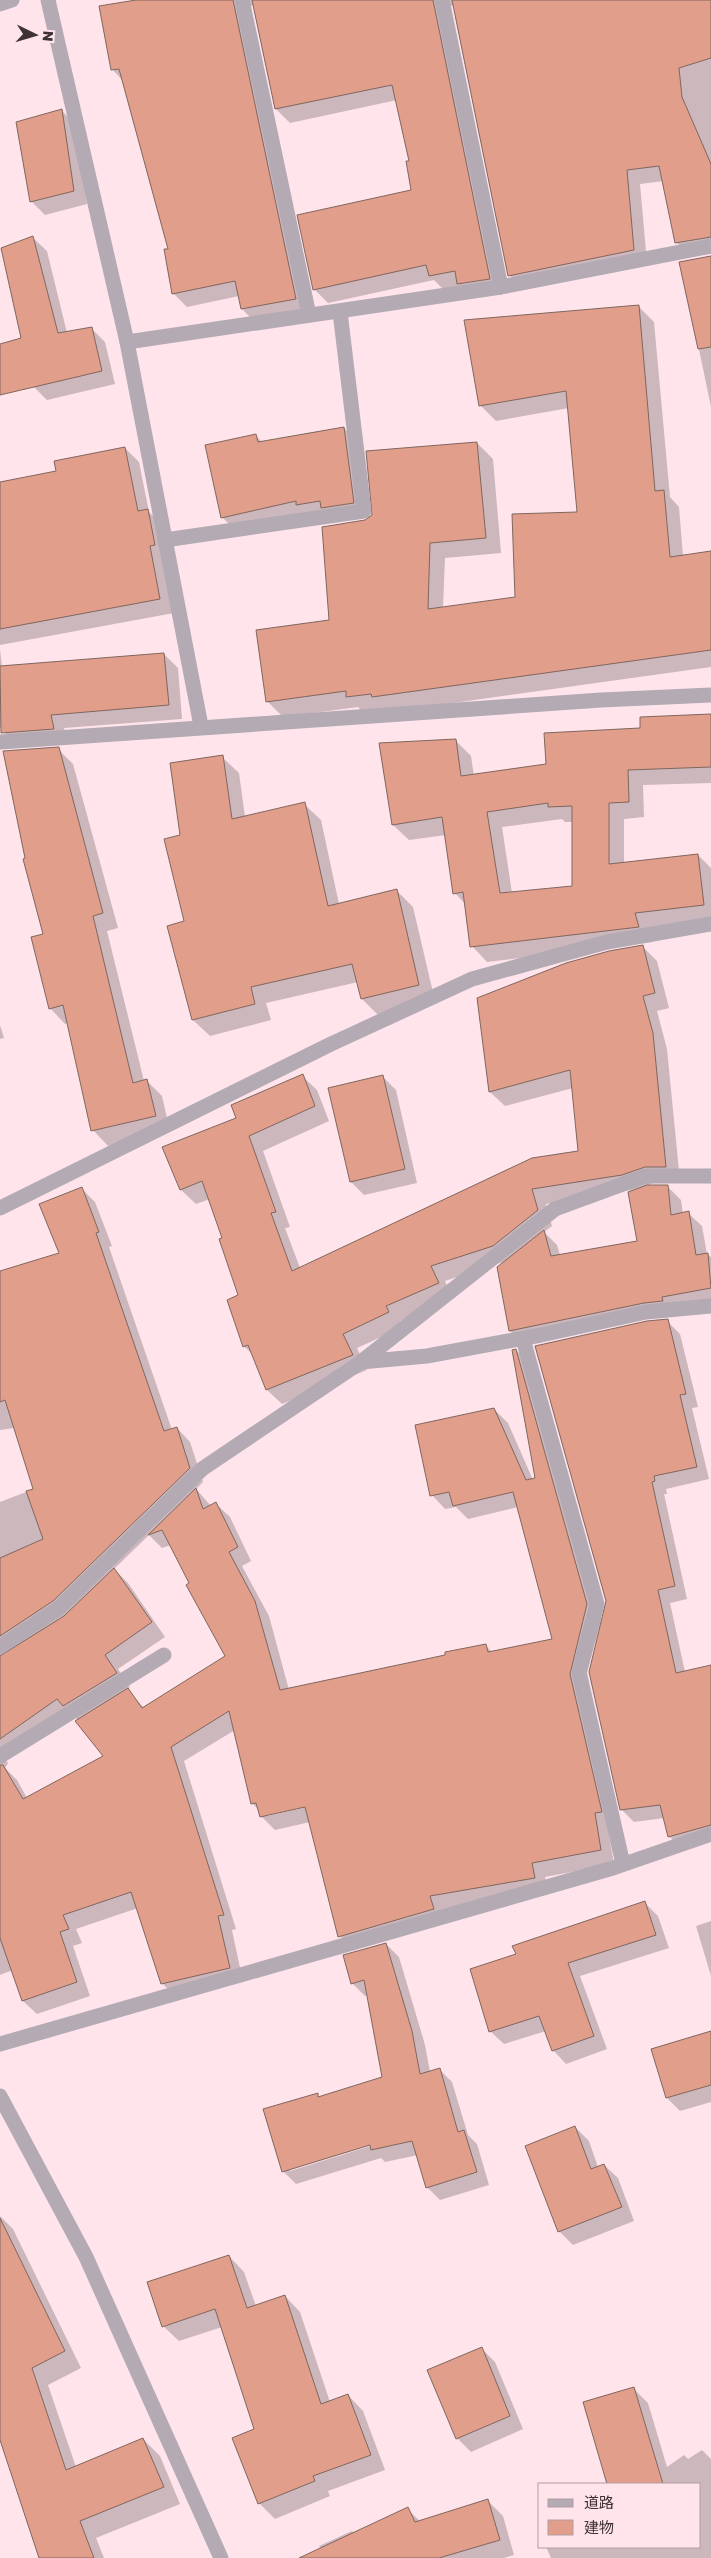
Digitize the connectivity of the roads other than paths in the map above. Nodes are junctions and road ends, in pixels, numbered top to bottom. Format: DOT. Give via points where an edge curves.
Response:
graph roads {
  1 [pos="12,0"];
  2 [pos="48,0"];
  3 [pos="242,0"];
  4 [pos="442,0"];
  5 [pos="0,4"];
  6 [pos="711,246"];
  7 [pos="501,287"];
  8 [pos="340,312"];
  9 [pos="309,315"];
  10 [pos="127,342"];
  11 [pos="165,540"];
  12 [pos="711,695"];
  13 [pos="200,726"];
  14 [pos="0,742"];
  15 [pos="711,924"];
  16 [pos="711,1176"];
  17 [pos="0,1208"];
  18 [pos="711,1306"];
  19 [pos="523,1339"];
  20 [pos="361,1362"];
  21 [pos="0,1647"];
  22 [pos="164,1655"];
  23 [pos="0,1756"];
  24 [pos="711,1834"];
  25 [pos="623,1864"];
  26 [pos="0,2044"];
  27 [pos="0,2096"];
  28 [pos="221,2558"];
  1 -- 5 [label="street"];
  2 -- 10 [label="street"];
  3 -- 9 [label="street"];
  4 -- 7 [label="street"];
  6 -- 7 [label="street"];
  7 -- 8 [label="street"];
  8 -- 9 [label="street"];
  8 -- 11 [label="street" via="364,511"];
  9 -- 10 [label="street"];
  10 -- 11 [label="street"];
  11 -- 13 [label="street"];
  12 -- 13 [label="street"];
  13 -- 14 [label="street"];
  15 -- 17 [label="street" via="606,942 472,979 331,1044"];
  16 -- 20 [label="street" via="646,1176 555,1209"];
  18 -- 19 [label="street" via="646,1312"];
  19 -- 20 [label="street" via="427,1356"];
  19 -- 25 [label="street" via="597,1604 578,1672"];
  20 -- 21 [label="street" via="202,1469 59,1608"];
  22 -- 23 [label="street"];
  24 -- 25 [label="street"];
  25 -- 26 [label="street"];
  27 -- 28 [label="street" via="86,2257"];
}
